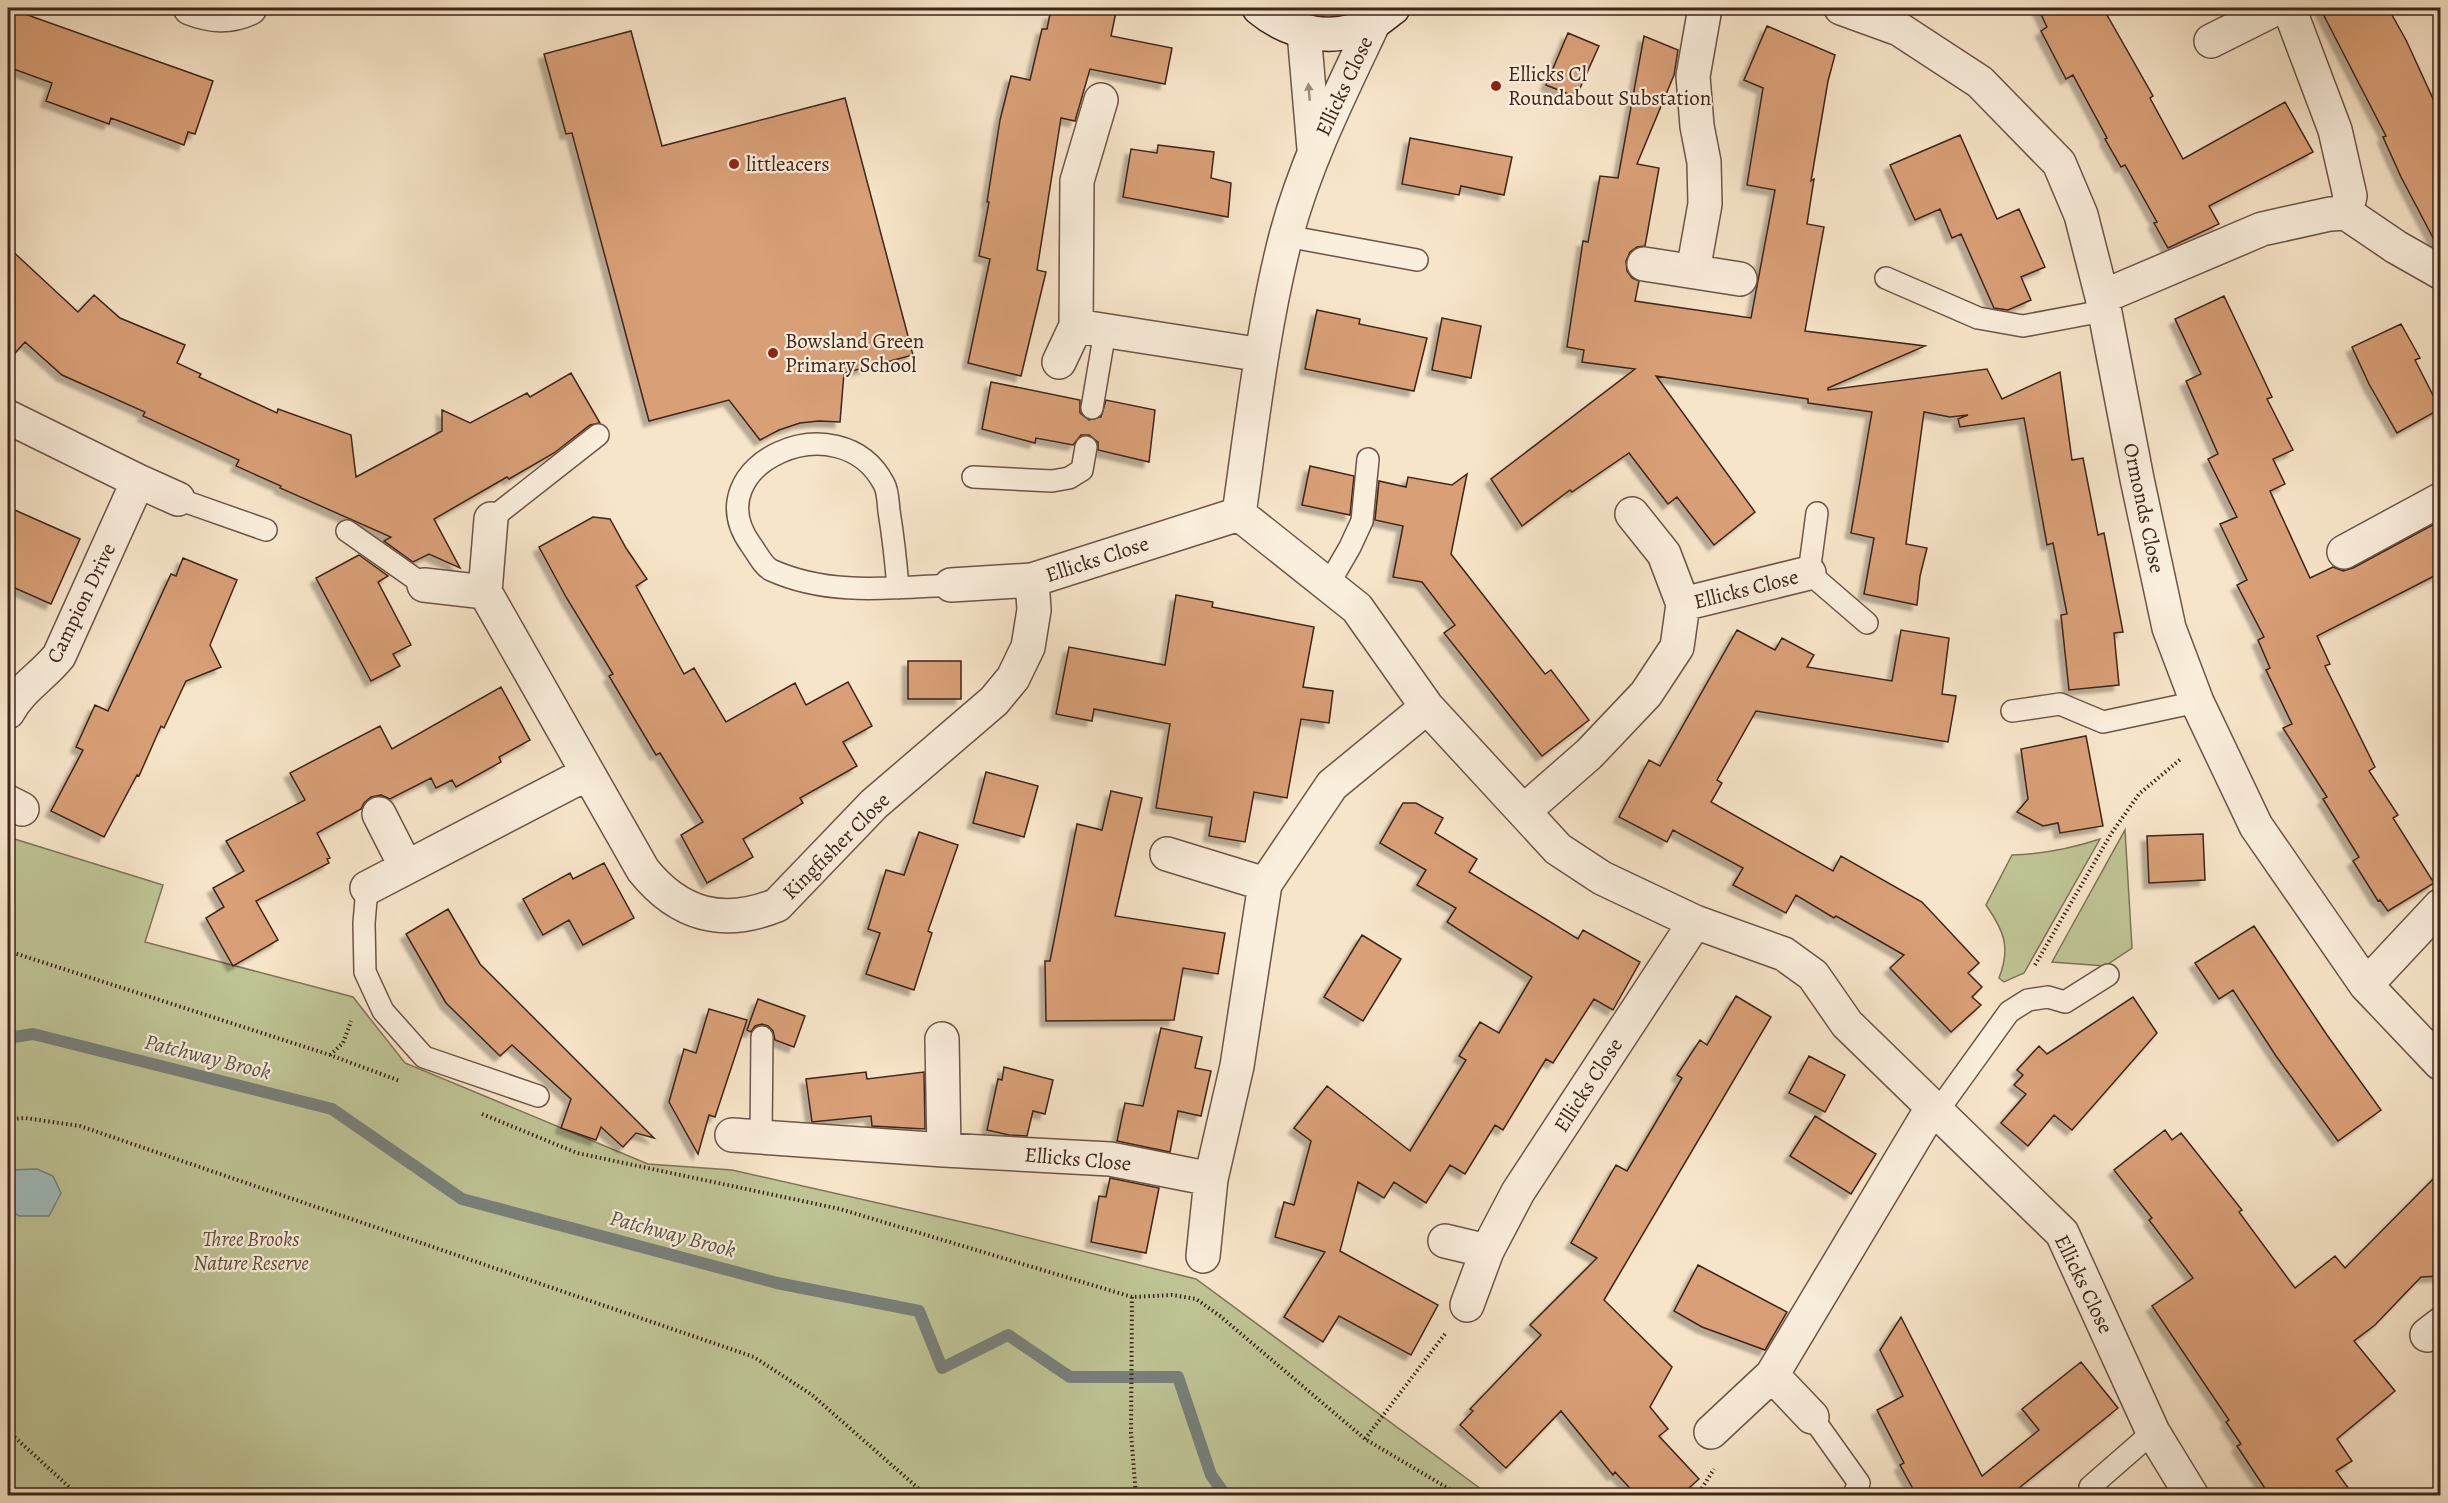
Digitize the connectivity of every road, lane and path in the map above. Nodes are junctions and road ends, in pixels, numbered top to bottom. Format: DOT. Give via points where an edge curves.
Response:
graph roads {
  1 [pos="190,8"];
  2 [pos="250,8"];
  3 [pos="1259,8"];
  4 [pos="1706,8"];
  5 [pos="1841,8"];
  6 [pos="2277,8"];
  7 [pos="2289,8"];
  8 [pos="1383,15"];
  9 [pos="1905,18"];
  10 [pos="1304,32"];
  11 [pos="2211,41"];
  12 [pos="1101,100"];
  13 [pos="1314,150"];
  14 [pos="2346,213"];
  15 [pos="1286,236"];
  16 [pos="1417,260"];
  17 [pos="1644,264"];
  18 [pos="1693,271"];
  19 [pos="2440,272"];
  20 [pos="1886,278"];
  21 [pos="1740,279"];
  22 [pos="2103,304"];
  23 [pos="1090,328"];
  24 [pos="1262,355"];
  25 [pos="1059,362"];
  26 [pos="1092,408"];
  27 [pos="8,417"];
  28 [pos="598,435"];
  29 [pos="1086,447"];
  30 [pos="1368,459"];
  31 [pos="973,477"];
  32 [pos="138,481"];
  33 [pos="178,499"];
  34 [pos="2440,500"];
  35 [pos="1817,513"];
  36 [pos="1239,514"];
  37 [pos="1632,514"];
  38 [pos="491,519"];
  39 [pos="266,530"];
  40 [pos="347,531"];
  41 [pos="2344,552"];
  42 [pos="1809,573"];
  43 [pos="1032,580"];
  44 [pos="424,585"];
  45 [pos="951,585"];
  46 [pos="1328,585"];
  47 [pos="898,588"];
  48 [pos="485,592"];
  49 [pos="1683,604"];
  50 [pos="1867,623"];
  51 [pos="2197,702"];
  52 [pos="1426,706"];
  53 [pos="2012,711"];
  54 [pos="8,712"];
  55 [pos="2214,739"];
  56 [pos="588,773"];
  57 [pos="1524,811"];
  58 [pos="379,814"];
  59 [pos="1167,854"];
  60 [pos="406,867"];
  61 [pos="1264,884"];
  62 [pos="367,888"];
  63 [pos="2440,906"];
  64 [pos="1695,922"];
  65 [pos="8,951"];
  66 [pos="2030,973"];
  67 [pos="2108,975"];
  68 [pos="2366,985"];
  69 [pos="762,1037"];
  70 [pos="942,1039"];
  71 [pos="2440,1063"];
  72 [pos="407,1084"];
  73 [pos="538,1096"];
  74 [pos="1934,1110"];
  75 [pos="481,1114"];
  76 [pos="8,1119"];
  77 [pos="747,1136"];
  78 [pos="944,1150"];
  79 [pos="1210,1179"];
  80 [pos="1445,1241"];
  81 [pos="1487,1251"];
  82 [pos="1203,1256"];
  83 [pos="1132,1296"];
  84 [pos="1467,1305"];
  85 [pos="1772,1375"];
  86 [pos="1812,1417"];
  87 [pos="8,1431"];
  88 [pos="1711,1432"];
  89 [pos="2153,1432"];
  90 [pos="1365,1439"];
  91 [pos="2090,1487"];
  92 [pos="79,1496"];
  93 [pos="927,1496"];
  94 [pos="1136,1496"];
  95 [pos="1461,1496"];
  96 [pos="1853,1496"];
  97 [pos="2192,1496"];
  1 -- 2 [label="street" via="206,14 234,15"];
  3 -- 10 [label="street" via="1274,20"];
  4 -- 18 [label="street" via="1693,76 1705,204"];
  5 -- 9 [label="street, Ormonds Close"];
  6 -- 11 [label="street"];
  7 -- 14 [label="street" via="2335,130 2350,196"];
  8 -- 10 [label="street" via="1352,31"];
  8 -- 13 [label="street, Ellicks Close"];
  9 -- 22 [label="street, Ormonds Close" via="1980,82 2059,163 2081,215"];
  13 -- 10 [label="street, Ellicks Close, one-way"];
  12 -- 23 [label="street" via="1077,181"];
  13 -- 15 [label="street, Ellicks Close"];
  14 -- 19 [label="street" via="2396,248"];
  14 -- 22 [label="street" via="2262,229"];
  15 -- 16 [label="lane"];
  15 -- 24 [label="street, Ellicks Close"];
  17 -- 18 [label="street"];
  18 -- 21 [label="street"];
  20 -- 22 [label="lane" via="1978,318 2023,326"];
  22 -- 51 [label="street, Ormonds Close" via="2169,628"];
  23 -- 24 [label="street"];
  23 -- 25 [label="street"];
  23 -- 26 [label="lane"];
  24 -- 36 [label="street, Ellicks Close"];
  27 -- 32 [label="street"];
  28 -- 38 [label="lane"];
  29 -- 31 [label="lane" via="1082,470 1069,478 1052,481"];
  30 -- 46 [label="lane" via="1362,521"];
  32 -- 33 [label="street"];
  32 -- 54 [label="street, Campion Drive" via="59,656 46,673 16,697"];
  33 -- 39 [label="lane"];
  34 -- 41 [label="street"];
  35 -- 42 [label="lane, Ellicks Close"];
  36 -- 43 [label="street, Ellicks Close"];
  36 -- 46 [label="street, Ellicks Close"];
  37 -- 49 [label="street, Ellicks Close" via="1664,554"];
  38 -- 48 [label="street"];
  40 -- 44 [label="lane"];
  42 -- 49 [label="street, Ellicks Close"];
  42 -- 50 [label="lane, Ellicks Close"];
  43 -- 45 [label="street, Ellicks Close"];
  43 -- 56 [label="street, Kingfisher Close" via="1034,610 1028,647 1013,678 994,701 874,804 777,905 757,914 710,916 658,889 643,870"];
  44 -- 48 [label="street"];
  45 -- 47 [label="lane"];
  46 -- 52 [label="street, Ellicks Close" via="1357,608"];
  47 -- 47 [label="lane" via="855,590 805,582 768,568 743,534 737,500 746,477 778,452 821,442 844,447 873,466 886,486"];
  48 -- 56 [label="street, Kingfisher Close"];
  49 -- 57 [label="street, Ellicks Close" via="1677,647 1646,694 1588,754"];
  51 -- 53 [label="lane" via="2103,722 2060,704"];
  51 -- 55 [label="street, Ormonds Close"];
  52 -- 57 [label="street, Ellicks Close"];
  52 -- 61 [label="street" via="1332,785"];
  55 -- 66 [label="path" via="2175,762 2139,794 2111,834"];
  55 -- 68 [label="street, Ormonds Close" via="2256,826"];
  56 -- 60 [label="street"];
  57 -- 64 [label="street, Ellicks Close" via="1558,849 1602,878"];
  58 -- 60 [label="street"];
  59 -- 61 [label="street"];
  60 -- 62 [label="street"];
  61 -- 79 [label="street" via="1237,1066"];
  62 -- 73 [label="lane" via="365,972 383,1011 424,1057"];
  63 -- 68 [label="street"];
  64 -- 74 [label="street, Ellicks Close" via="1784,954 1813,975 1847,1024"];
  64 -- 81 [label="street, Ellicks Close" via="1518,1192"];
  65 -- 72 [label="path" via="330,1055"];
  67 -- 74 [label="lane" via="2065,1002 2048,997 2028,1000 2009,1012"];
  68 -- 71 [label="street, Ormonds Close"];
  69 -- 77 [label="lane, Ellicks Close"];
  70 -- 78 [label="street"];
  74 -- 85 [label="street"];
  74 -- 89 [label="street, Ellicks Close" via="2062,1233"];
  75 -- 83 [label="path" via="577,1153 840,1209"];
  76 -- 93 [label="path" via="80,1126 754,1357 812,1395"];
  77 -- 78 [label="street, Ellicks Close"];
  78 -- 79 [label="street, Ellicks Close" via="1110,1158"];
  79 -- 82 [label="street"];
  80 -- 81 [label="street"];
  81 -- 84 [label="street, Ellicks Close"];
  83 -- 90 [label="path" via="1196,1299"];
  83 -- 94 [label="path" via="1131,1433"];
  84 -- 90 [label="path"];
  85 -- 86 [label="street"];
  85 -- 88 [label="street"];
  86 -- 96 [label="lane" via="1859,1483"];
  87 -- 92 [label="path"];
  89 -- 91 [label="lane"];
  89 -- 97 [label="street, Ellicks Close"];
  90 -- 95 [label="path"];
}
